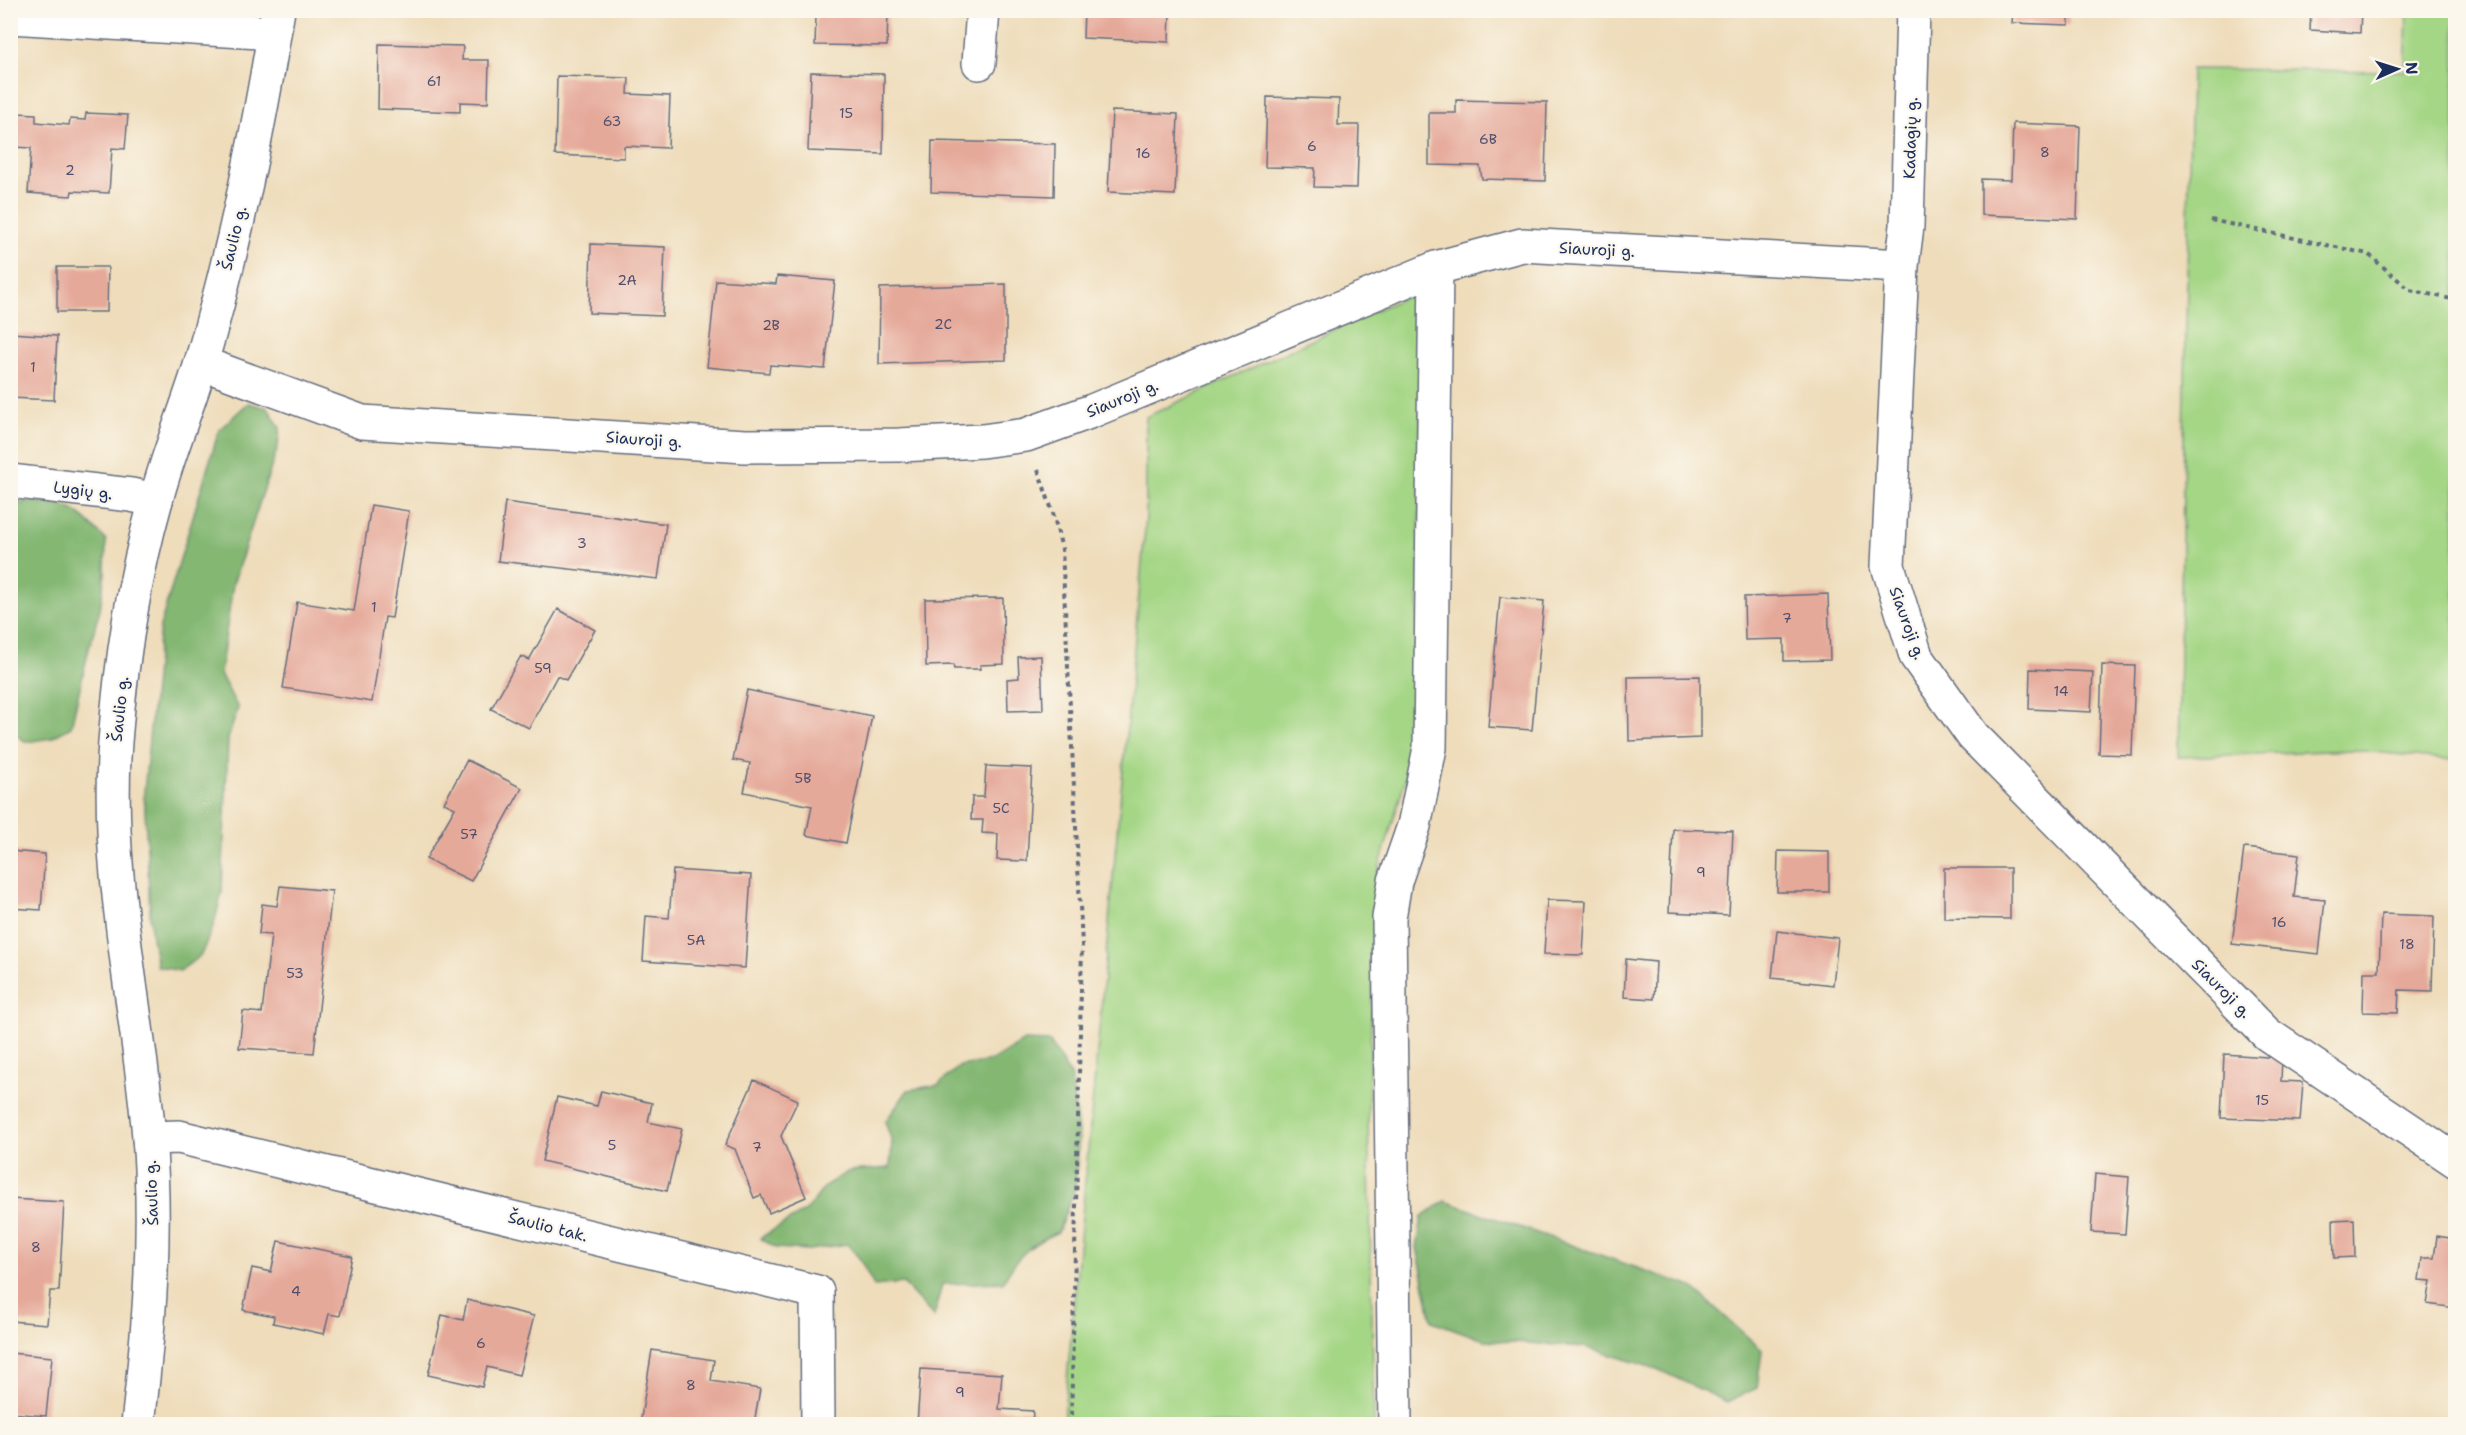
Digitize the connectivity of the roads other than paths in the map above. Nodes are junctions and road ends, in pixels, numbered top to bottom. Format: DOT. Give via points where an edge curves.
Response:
graph roads {
  1 [pos="983,10"];
  2 [pos="1913,10"];
  3 [pos="10,17"];
  4 [pos="276,22"];
  5 [pos="979,63"];
  6 [pos="1902,266"];
  7 [pos="1436,268"];
  8 [pos="201,363"];
  9 [pos="10,481"];
  10 [pos="156,500"];
  11 [pos="149,1138"];
  12 [pos="2456,1161"];
  13 [pos="138,1425"];
  14 [pos="818,1425"];
  15 [pos="1395,1425"];
  1 -- 5 [label="street"];
  2 -- 6 [label="street, Kadagių g." via="1907,226"];
  3 -- 4 [label="street"];
  4 -- 8 [label="street, Šaulio g." via="255,149"];
  6 -- 7 [label="street, Siauroji g." via="1522,245"];
  6 -- 12 [label="street, Siauroji g." via="1888,566 1916,656 1973,736 2267,1034"];
  7 -- 8 [label="street, Siauroji g." via="1092,411 1026,435 982,441 745,446 362,422"];
  7 -- 15 [label="street" via="1430,748 1389,918"];
  8 -- 10 [label="street, Šaulio g."];
  9 -- 10 [label="street, Lygių g."];
  10 -- 11 [label="street, Šaulio g." via="128,624 115,743 113,837"];
  11 -- 13 [label="street, Šaulio g." via="153,1256"];
  11 -- 14 [label="street, Šaulio tak." via="179,1137 817,1292"];
}
